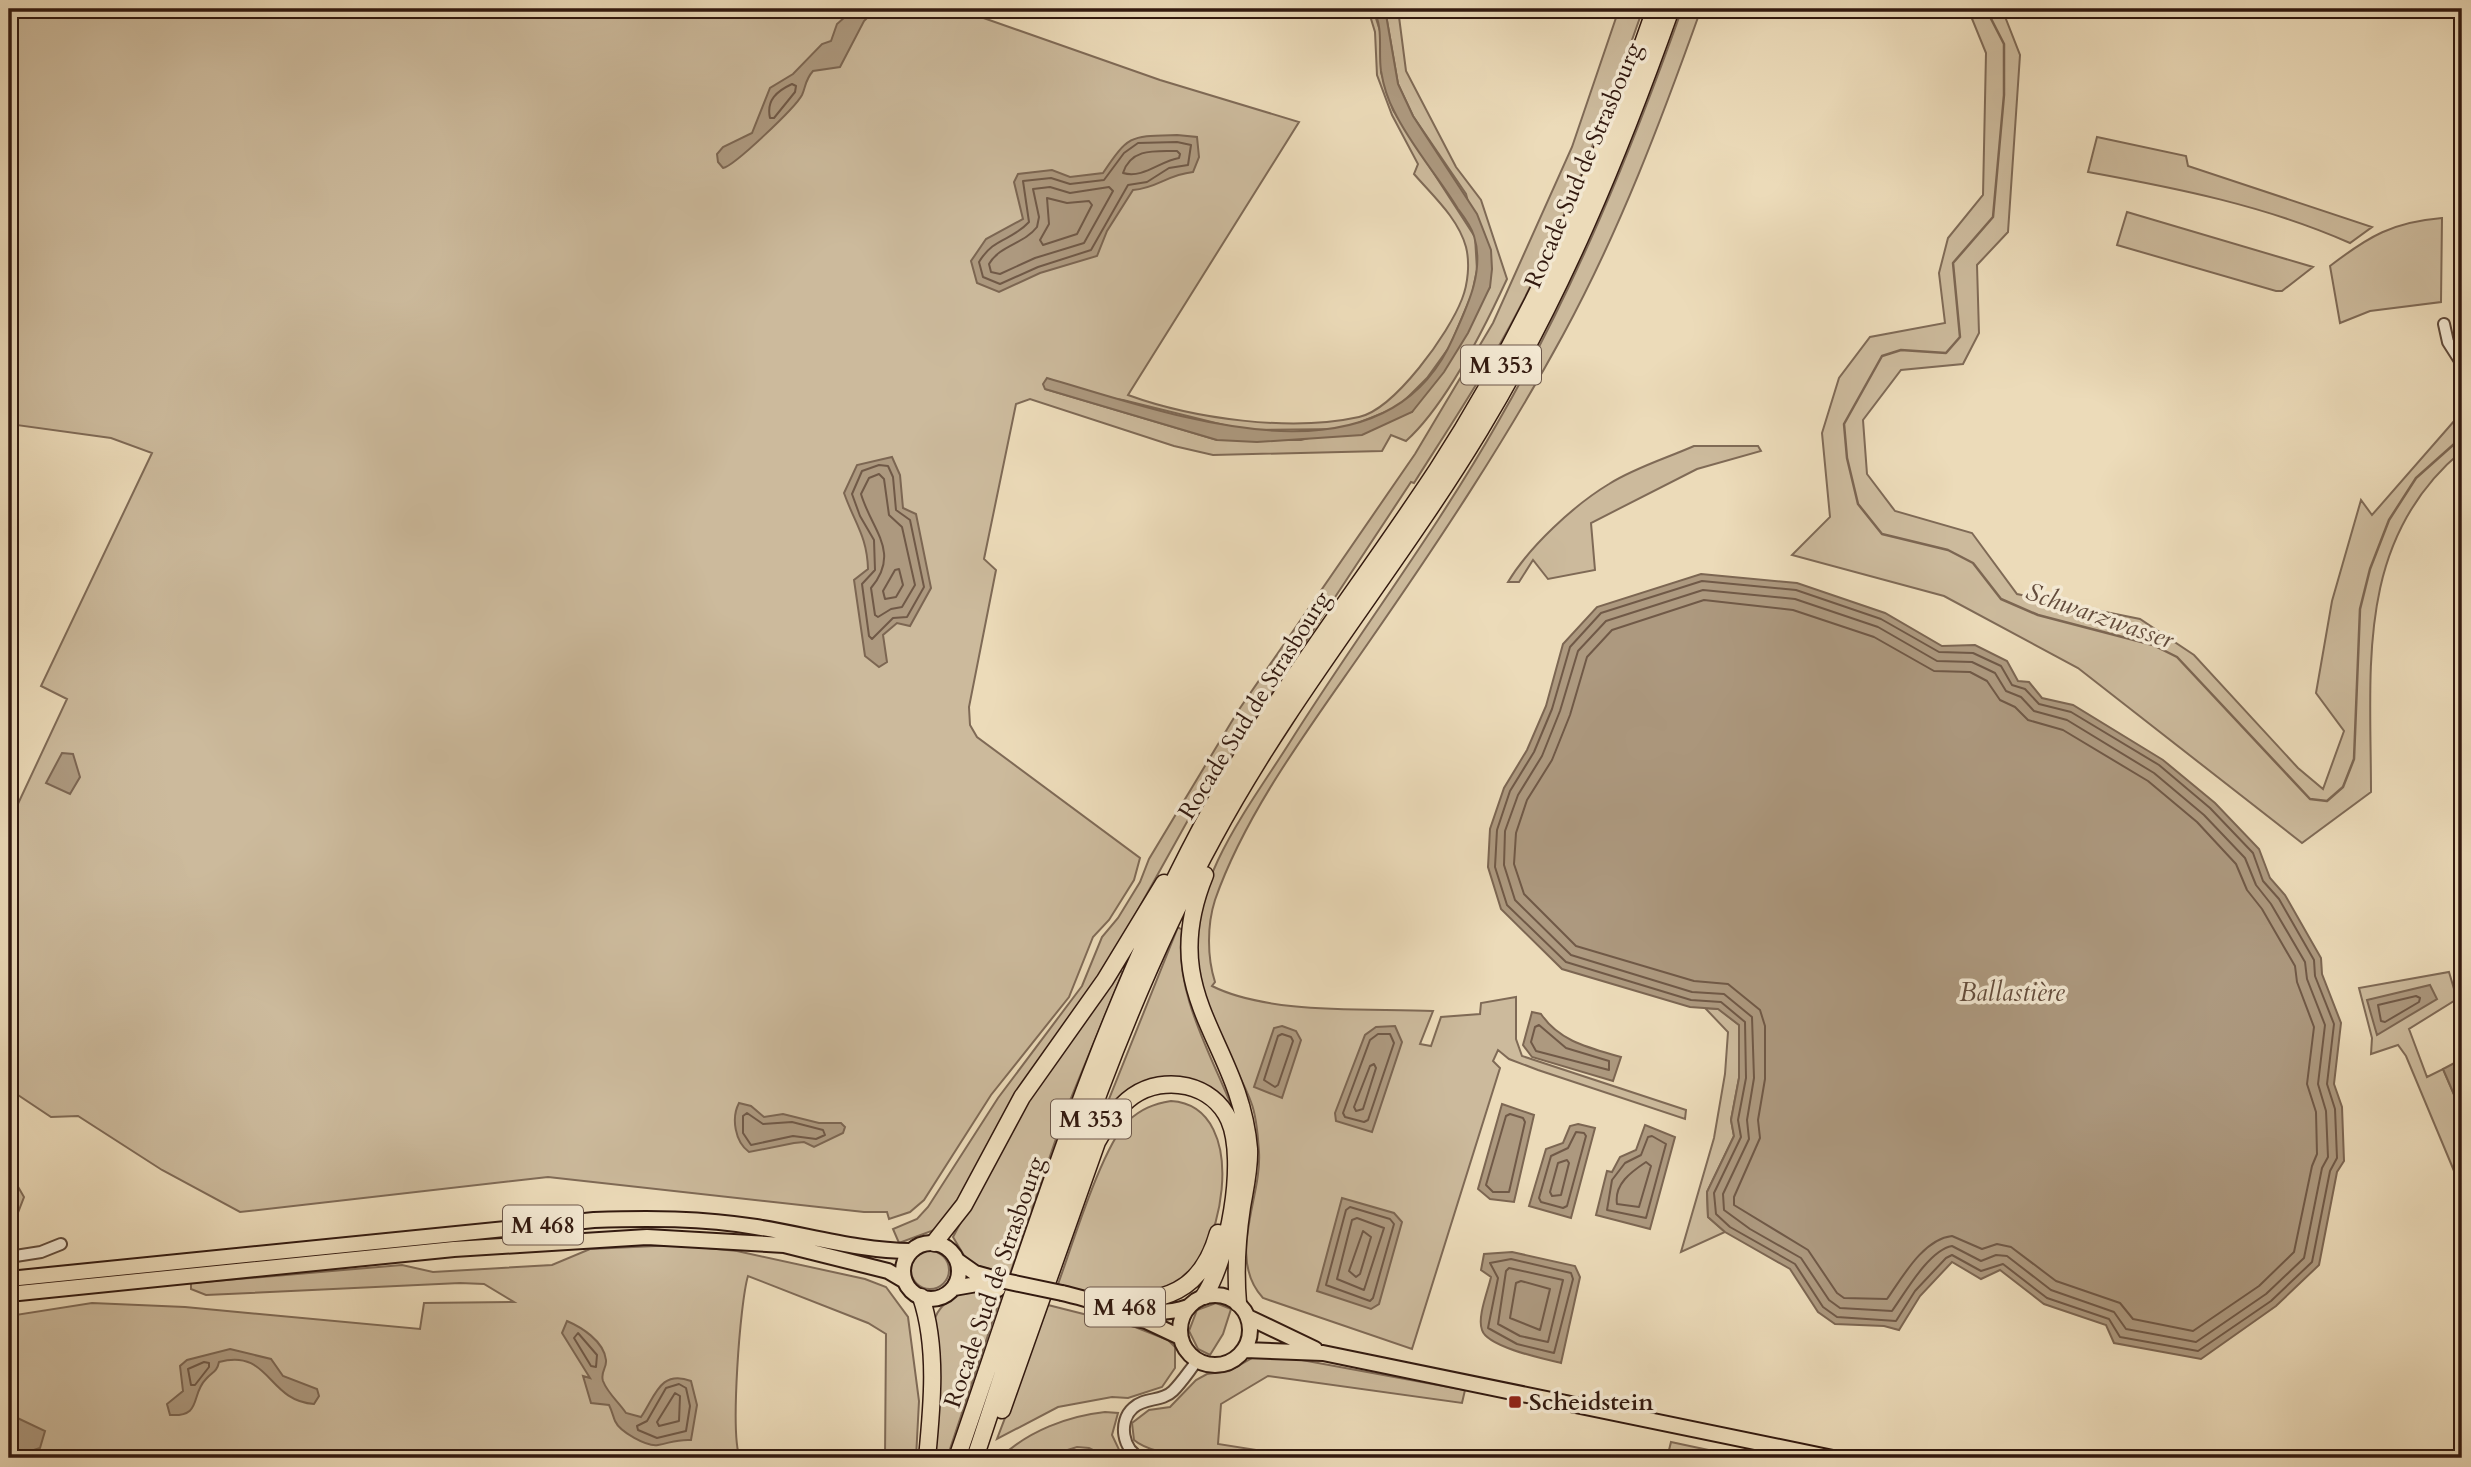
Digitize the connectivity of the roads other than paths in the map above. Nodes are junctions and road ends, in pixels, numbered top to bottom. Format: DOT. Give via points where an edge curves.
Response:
graph roads {
  1 [pos="1655,9"];
  2 [pos="1671,9"];
  3 [pos="2444,324"];
  4 [pos="2462,364"];
  5 [pos="1239,792"];
  6 [pos="1201,829"];
  7 [pos="934,1243"];
  8 [pos="61,1244"];
  9 [pos="911,1251"];
  10 [pos="9,1257"];
  11 [pos="958,1261"];
  12 [pos="1049,1276"];
  13 [pos="9,1279"];
  14 [pos="905,1281"];
  15 [pos="999,1285"];
  16 [pos="954,1288"];
  17 [pos="9,1294"];
  18 [pos="1204,1296"];
  19 [pos="920,1297"];
  20 [pos="1060,1298"];
  21 [pos="1108,1303"];
  22 [pos="1238,1303"];
  23 [pos="1188,1307"];
  24 [pos="1248,1317"];
  25 [pos="1180,1337"];
  26 [pos="1245,1350"];
  27 [pos="1323,1353"];
  28 [pos="1197,1361"];
  29 [pos="927,1458"];
  30 [pos="957,1458"];
  31 [pos="975,1458"];
  32 [pos="983,1458"];
  33 [pos="1142,1458"];
  34 [pos="1833,1458"];
  1 -- 6 [label="highway, Rocade Sud de Strasbourg / M 353" via="1578,212 1506,355 1436,471 1286,689"];
  2 -- 5 [label="highway, Rocade Sud de Strasbourg / M 353" via="1589,223 1521,360 1479,432"];
  3 -- 4 [label="street" via="2448,342"];
  5 -- 22 [label="highway" via="1196,897 1188,948 1195,995 1245,1120 1249,1152 1236,1249"];
  5 -- 31 [label="highway, Rocade Sud de Strasbourg / M 353" via="1173,917 1128,1020"];
  6 -- 7 [label="highway" via="1105,980 1022,1097 964,1205"];
  6 -- 30 [label="highway, Rocade Sud de Strasbourg / M 353" via="1141,948 1102,1041"];
  7 -- 9 [label="main road"];
  7 -- 11 [label="main road" via="948,1249"];
  8 -- 10 [label="street"];
  9 -- 13 [label="main road, M 468" via="752,1226 645,1218"];
  9 -- 14 [label="main road"];
  11 -- 15 [label="main road, M 468"];
  11 -- 16 [label="main road"];
  12 -- 18 [label="highway" via="1091,1158 1109,1122 1134,1095 1160,1085 1182,1085 1204,1092 1221,1106 1236,1147 1222,1255"];
  12 -- 21 [label="highway" via="1119,1121 1155,1095 1194,1097 1221,1123 1228,1154 1214,1245 1199,1273 1167,1297"];
  12 -- 32 [label="highway"];
  14 -- 17 [label="main road, M 468" via="888,1271 784,1245 647,1237 454,1250"];
  14 -- 19 [label="main road"];
  15 -- 16 [label="main road, M 468"];
  15 -- 20 [label="main road, M 468"];
  16 -- 19 [label="main road" via="939,1298"];
  18 -- 22 [label="main road" via="1222,1295"];
  18 -- 23 [label="main road"];
  19 -- 29 [label="highway" via="930,1357"];
  20 -- 21 [label="main road, M 468"];
  20 -- 25 [label="main road, M 468" via="1146,1321"];
  21 -- 23 [label="main road, M 468" via="1155,1311"];
  22 -- 24 [label="main road"];
  23 -- 25 [label="main road" via="1180,1321"];
  24 -- 26 [label="main road"];
  24 -- 27 [label="main road"];
  25 -- 28 [label="main road"];
  26 -- 27 [label="main road"];
  26 -- 28 [label="main road" via="1223,1365"];
  27 -- 34 [label="main road"];
  28 -- 33 [label="street" via="1171,1393 1140,1403 1125,1419 1125,1440"];
}
